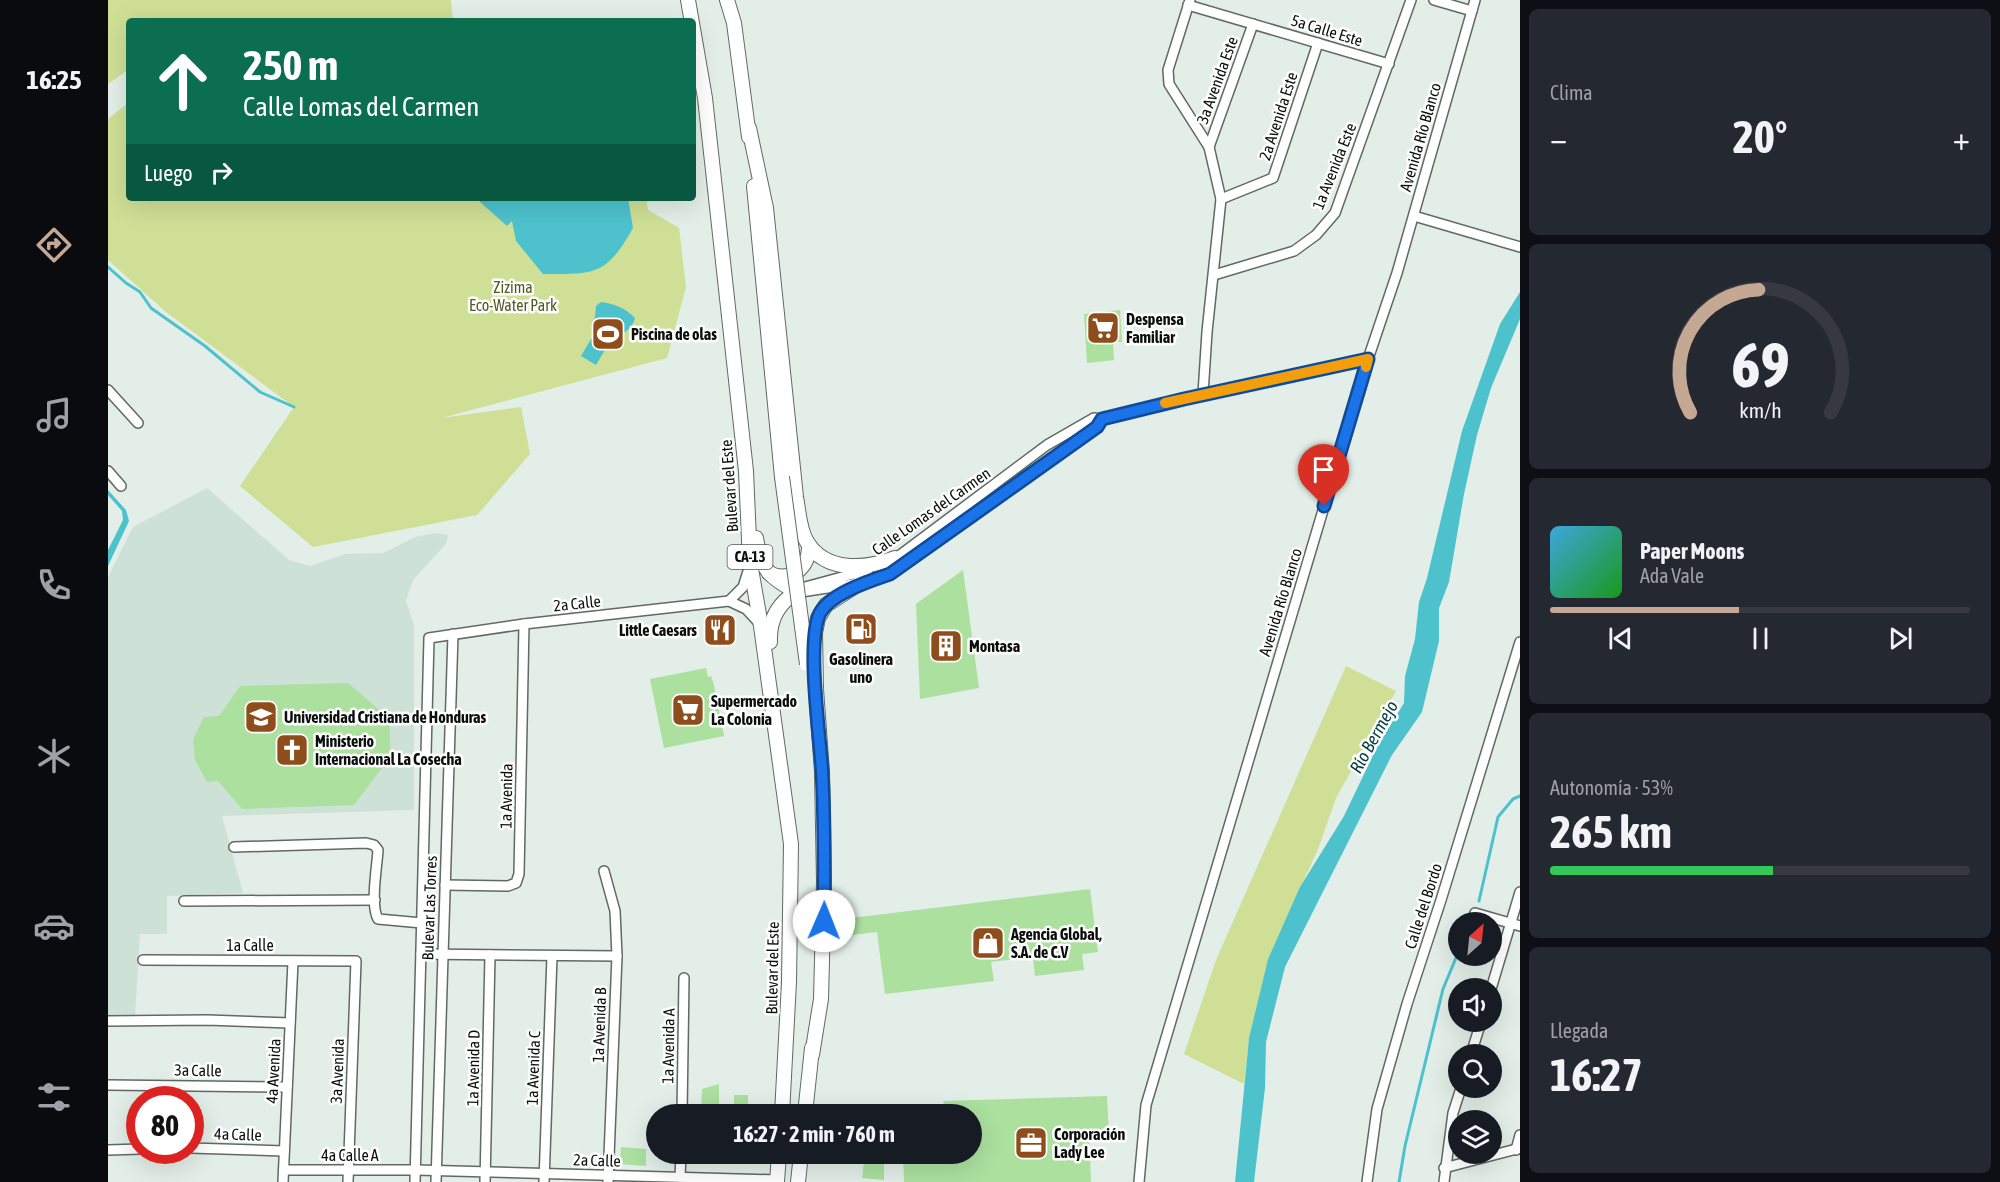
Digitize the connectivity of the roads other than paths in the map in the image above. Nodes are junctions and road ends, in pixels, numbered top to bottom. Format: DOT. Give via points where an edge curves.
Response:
graph roads {
  1 [pos="688,0"];
  2 [pos="727,0"];
  3 [pos="1411,0"];
  4 [pos="1434,0"];
  5 [pos="1476,0"];
  6 [pos="1189,2"];
  7 [pos="1472,11"];
  8 [pos="691,18"];
  9 [pos="1253,24"];
  10 [pos="1318,43"];
  11 [pos="696,46"];
  12 [pos="1389,64"];
  13 [pos="748,128"];
  14 [pos="1209,147"];
  15 [pos="1221,199"];
  16 [pos="1414,216"];
  17 [pos="1520,247"];
  18 [pos="1214,275"];
  19 [pos="1368,359"];
  20 [pos="108,390"];
  21 [pos="1203,394"];
  22 [pos="1102,419"];
  23 [pos="138,423"];
  24 [pos="108,471"];
  25 [pos="746,471"];
  26 [pos="121,486"];
  27 [pos="810,545"];
  28 [pos="895,558"];
  29 [pos="750,562"];
  30 [pos="767,572"];
  31 [pos="860,583"];
  32 [pos="797,592"];
  33 [pos="729,601"];
  34 [pos="524,624"];
  35 [pos="761,626"];
  36 [pos="453,634"];
  37 [pos="429,638"];
  38 [pos="1520,642"];
  39 [pos="787,815"];
  40 [pos="234,847"];
  41 [pos="604,871"];
  42 [pos="445,885"];
  43 [pos="1520,892"];
  44 [pos="375,900"];
  45 [pos="184,901"];
  46 [pos="422,923"];
  47 [pos="1516,924"];
  48 [pos="421,954"];
  49 [pos="443,954"];
  50 [pos="490,955"];
  51 [pos="552,956"];
  52 [pos="617,956"];
  53 [pos="143,960"];
  54 [pos="292,960"];
  55 [pos="356,961"];
  56 [pos="684,978"];
  57 [pos="1495,978"];
  58 [pos="108,1021"];
  59 [pos="290,1023"];
  60 [pos="812,1055"];
  61 [pos="108,1085"];
  62 [pos="287,1088"];
  63 [pos="1458,1098"];
  64 [pos="682,1104"];
  65 [pos="782,1104"];
  66 [pos="806,1104"];
  67 [pos="1520,1135"];
  68 [pos="204,1148"];
  69 [pos="126,1149"];
  70 [pos="1518,1149"];
  71 [pos="108,1150"];
  72 [pos="285,1151"];
  73 [pos="681,1164"];
  74 [pos="778,1164"];
  75 [pos="800,1164"];
  76 [pos="1444,1168"];
  77 [pos="284,1170"];
  78 [pos="348,1170"];
  79 [pos="416,1170"];
  80 [pos="436,1170"];
  81 [pos="485,1172"];
  82 [pos="680,1177"];
  83 [pos="544,1178"];
  84 [pos="609,1179"];
  85 [pos="777,1181"];
  86 [pos="283,1182"];
  87 [pos="348,1182"];
  88 [pos="415,1182"];
  89 [pos="436,1182"];
  90 [pos="485,1182"];
  91 [pos="798,1182"];
  92 [pos="1139,1182"];
  93 [pos="1367,1182"];
  94 [pos="1443,1182"];
  1 -- 8 [label="highway, Bulevar del Este / CA-13"];
  2 -- 13 [label="highway, CA-13" via="734,23"];
  3 -- 12 [label="street, 1a Avenida Este"];
  4 -- 7 [label="street"];
  5 -- 7 [label="street, Avenida Río Blanco"];
  6 -- 9 [label="street, 5a Calle Este"];
  6 -- 14 [label="street" via="1168,70 1169,84"];
  7 -- 16 [label="street, Avenida Río Blanco"];
  9 -- 10 [label="street, 5a Calle Este"];
  9 -- 14 [label="street, 3a Avenida Este"];
  10 -- 12 [label="street, 5a Calle Este"];
  10 -- 15 [label="street, 2a Avenida Este" via="1273,178"];
  11 -- 25 [label="highway, Bulevar del Este / CA-13"];
  12 -- 18 [label="street, 1a Avenida Este" via="1335,213 1316,235 1294,251"];
  13 -- 27 [label="highway" via="766,208 796,497"];
  13 -- 60 [label="highway, CA-13, bridge" via="814,755 818,901"];
  14 -- 15 [label="street"];
  15 -- 18 [label="street"];
  16 -- 17 [label="street"];
  16 -- 19 [label="street, Avenida Río Blanco"];
  18 -- 21 [label="street"];
  19 -- 21 [label="street, Calle Lomas del Carmen"];
  19 -- 92 [label="street, Avenida Río Blanco" via="1146,1105"];
  20 -- 23 [label="street"];
  21 -- 22 [label="street, Calle Lomas del Carmen"];
  22 -- 28 [label="street, Calle Lomas del Carmen" via="1094,418 1047,445"];
  22 -- 31 [label="street, Calle Lomas del Carmen" via="1097,427 890,574"];
  24 -- 26 [label="street"];
  25 -- 29 [label="highway, Bulevar del Este / CA-13"];
  25 -- 30 [label="highway" via="757,543"];
  27 -- 28 [label="highway" via="819,555 848,566 874,565"];
  27 -- 30 [label="highway" via="808,558 797,573 780,577"];
  28 -- 32 [label="street, Calle Lomas del Carmen" via="885,566"];
  29 -- 33 [label="street" via="742,587"];
  29 -- 35 [label="highway, Bulevar del Este / CA-13"];
  30 -- 32 [label="highway"];
  31 -- 32 [label="street, Calle Lomas del Carmen"];
  31 -- 60 [label="highway" via="826,605 814,633 824,882 821,999"];
  32 -- 39 [label="highway" via="780,606 770,634 786,766"];
  33 -- 34 [label="street, 2a Calle"];
  33 -- 35 [label="street" via="746,609"];
  34 -- 36 [label="street, 2a Calle"];
  34 -- 42 [label="street, 1a Avenida" via="519,874 516,883 508,886"];
  35 -- 39 [label="highway, Bulevar del Este / CA-13"];
  36 -- 37 [label="street, 2a Calle"];
  36 -- 42 [label="street, Bulevar Las Torres"];
  37 -- 46 [label="street, Bulevar Las Torres"];
  38 -- 93 [label="street, Calle del Bordo" via="1377,1109"];
  39 -- 65 [label="highway, Bulevar del Este / CA-13" via="791,844 790,936"];
  40 -- 44 [label="street" via="374,844 378,850"];
  41 -- 52 [label="street, 1a Avenida B" via="615,911"];
  42 -- 49 [label="street, Bulevar Las Torres"];
  43 -- 47 [label="street"];
  44 -- 45 [label="street"];
  44 -- 46 [label="street" via="378,919"];
  46 -- 48 [label="street, Bulevar Las Torres"];
  47 -- 57 [label="street"];
  48 -- 49 [label="street"];
  48 -- 79 [label="street, Bulevar Las Torres"];
  49 -- 50 [label="street"];
  49 -- 80 [label="street, Bulevar Las Torres"];
  50 -- 51 [label="street"];
  50 -- 81 [label="street, 1a Avenida D"];
  51 -- 52 [label="street"];
  51 -- 83 [label="street, 1a Avenida C"];
  52 -- 84 [label="street, 1a Avenida B"];
  53 -- 54 [label="street, 1a Calle"];
  54 -- 55 [label="street, 1a Calle"];
  54 -- 59 [label="street, 4a Avenida"];
  55 -- 78 [label="street, 3a Avenida"];
  56 -- 64 [label="street, 1a Avenida A"];
  58 -- 59 [label="street"];
  59 -- 62 [label="street, 4a Avenida"];
  60 -- 66 [label="highway, CA-13"];
  61 -- 62 [label="street, 3a Calle"];
  62 -- 72 [label="street, 4a Avenida"];
  63 -- 76 [label="street"];
  67 -- 70 [label="street"];
  68 -- 72 [label="street, 4a Calle"];
  69 -- 71 [label="street"];
  70 -- 76 [label="street"];
  72 -- 77 [label="street, 4a Avenida"];
  73 -- 82 [label="street"];
  74 -- 85 [label="highway"];
  75 -- 91 [label="highway"];
  76 -- 94 [label="street"];
  77 -- 78 [label="street, 4a Calle A"];
  77 -- 86 [label="street, 4a Avenida"];
  78 -- 79 [label="street, 4a Calle A"];
  78 -- 87 [label="street, 3a Avenida"];
  79 -- 80 [label="street, 2a Calle"];
  79 -- 88 [label="street, Bulevar Las Torres"];
  80 -- 81 [label="street, 2a Calle"];
  80 -- 89 [label="street, Bulevar Las Torres"];
  81 -- 83 [label="street, 2a Calle"];
  81 -- 90 [label="street, 1a Avenida D"];
  82 -- 84 [label="street, 2a Calle"];
  82 -- 85 [label="street, 2a Calle"];
  83 -- 84 [label="street, 2a Calle"];
}
